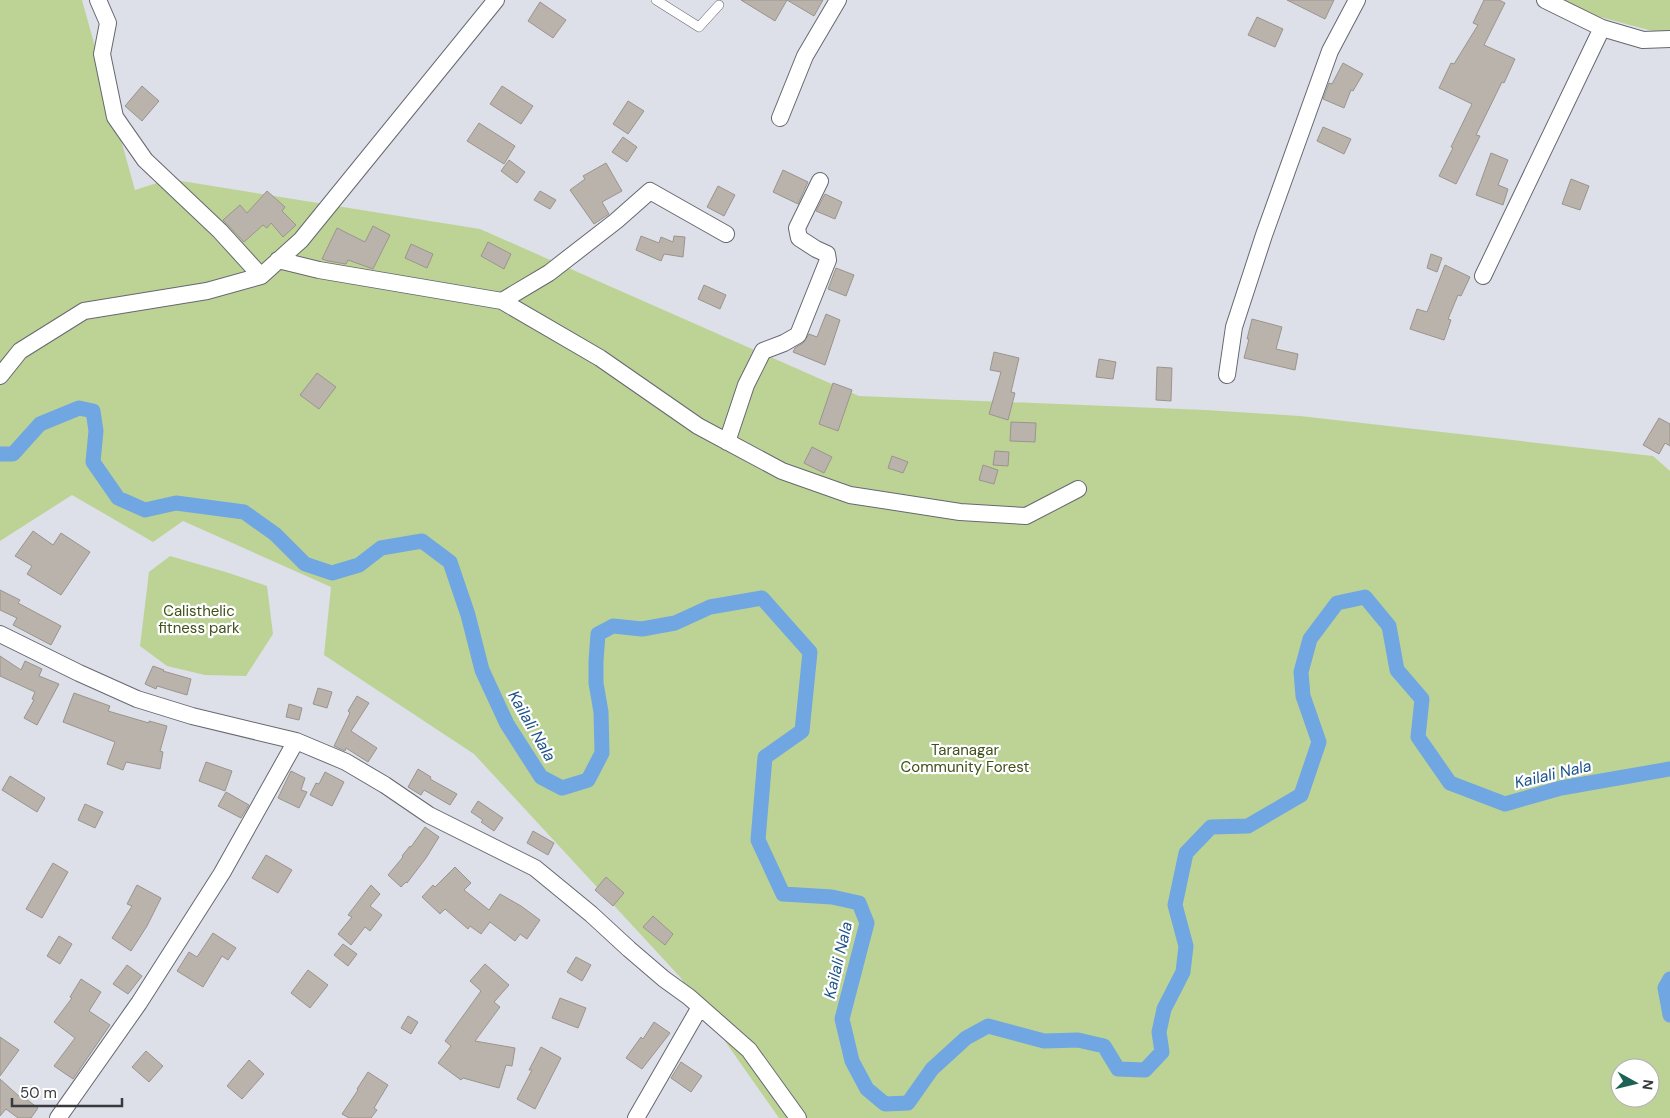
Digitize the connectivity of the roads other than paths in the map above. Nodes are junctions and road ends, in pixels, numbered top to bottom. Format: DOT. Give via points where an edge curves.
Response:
graph roads {
  1 [pos="98,0"];
  2 [pos="496,0"];
  3 [pos="656,0"];
  4 [pos="838,0"];
  5 [pos="1357,0"];
  6 [pos="1545,0"];
  7 [pos="719,5"];
  8 [pos="1602,28"];
  9 [pos="1670,39"];
  10 [pos="780,118"];
  11 [pos="820,181"];
  12 [pos="726,234"];
  13 [pos="278,260"];
  14 [pos="261,276"];
  15 [pos="1483,276"];
  16 [pos="502,301"];
  17 [pos="1227,375"];
  18 [pos="0,376"];
  19 [pos="727,442"];
  20 [pos="1078,489"];
  21 [pos="0,634"];
  22 [pos="296,741"];
  23 [pos="700,1007"];
  24 [pos="58,1118"];
  25 [pos="636,1118"];
  26 [pos="798,1118"];
  1 -- 14 [label="street" via="108,23 102,54 115,117 145,160 220,231"];
  2 -- 13 [label="street" via="301,240"];
  3 -- 7 [label="lane" via="699,27"];
  4 -- 10 [label="street" via="806,56"];
  5 -- 17 [label="street" via="1330,51 1264,234 1234,327"];
  6 -- 8 [label="street"];
  8 -- 9 [label="street" via="1643,40"];
  8 -- 15 [label="street"];
  11 -- 19 [label="street" via="797,228 799,238 827,254 828,260 798,335 763,351 746,386"];
  12 -- 16 [label="street" via="650,191 549,273"];
  13 -- 14 [label="street"];
  13 -- 16 [label="street"];
  14 -- 18 [label="street" via="207,291 84,310 20,351"];
  16 -- 19 [label="street" via="600,358 698,426"];
  19 -- 20 [label="street" via="782,471 850,495 960,512 1026,516"];
  21 -- 22 [label="street" via="136,699"];
  22 -- 23 [label="street" via="346,762 429,814 535,868"];
  22 -- 24 [label="street" via="216,881 139,1003"];
  23 -- 25 [label="street"];
  23 -- 26 [label="street" via="749,1050"];
}
